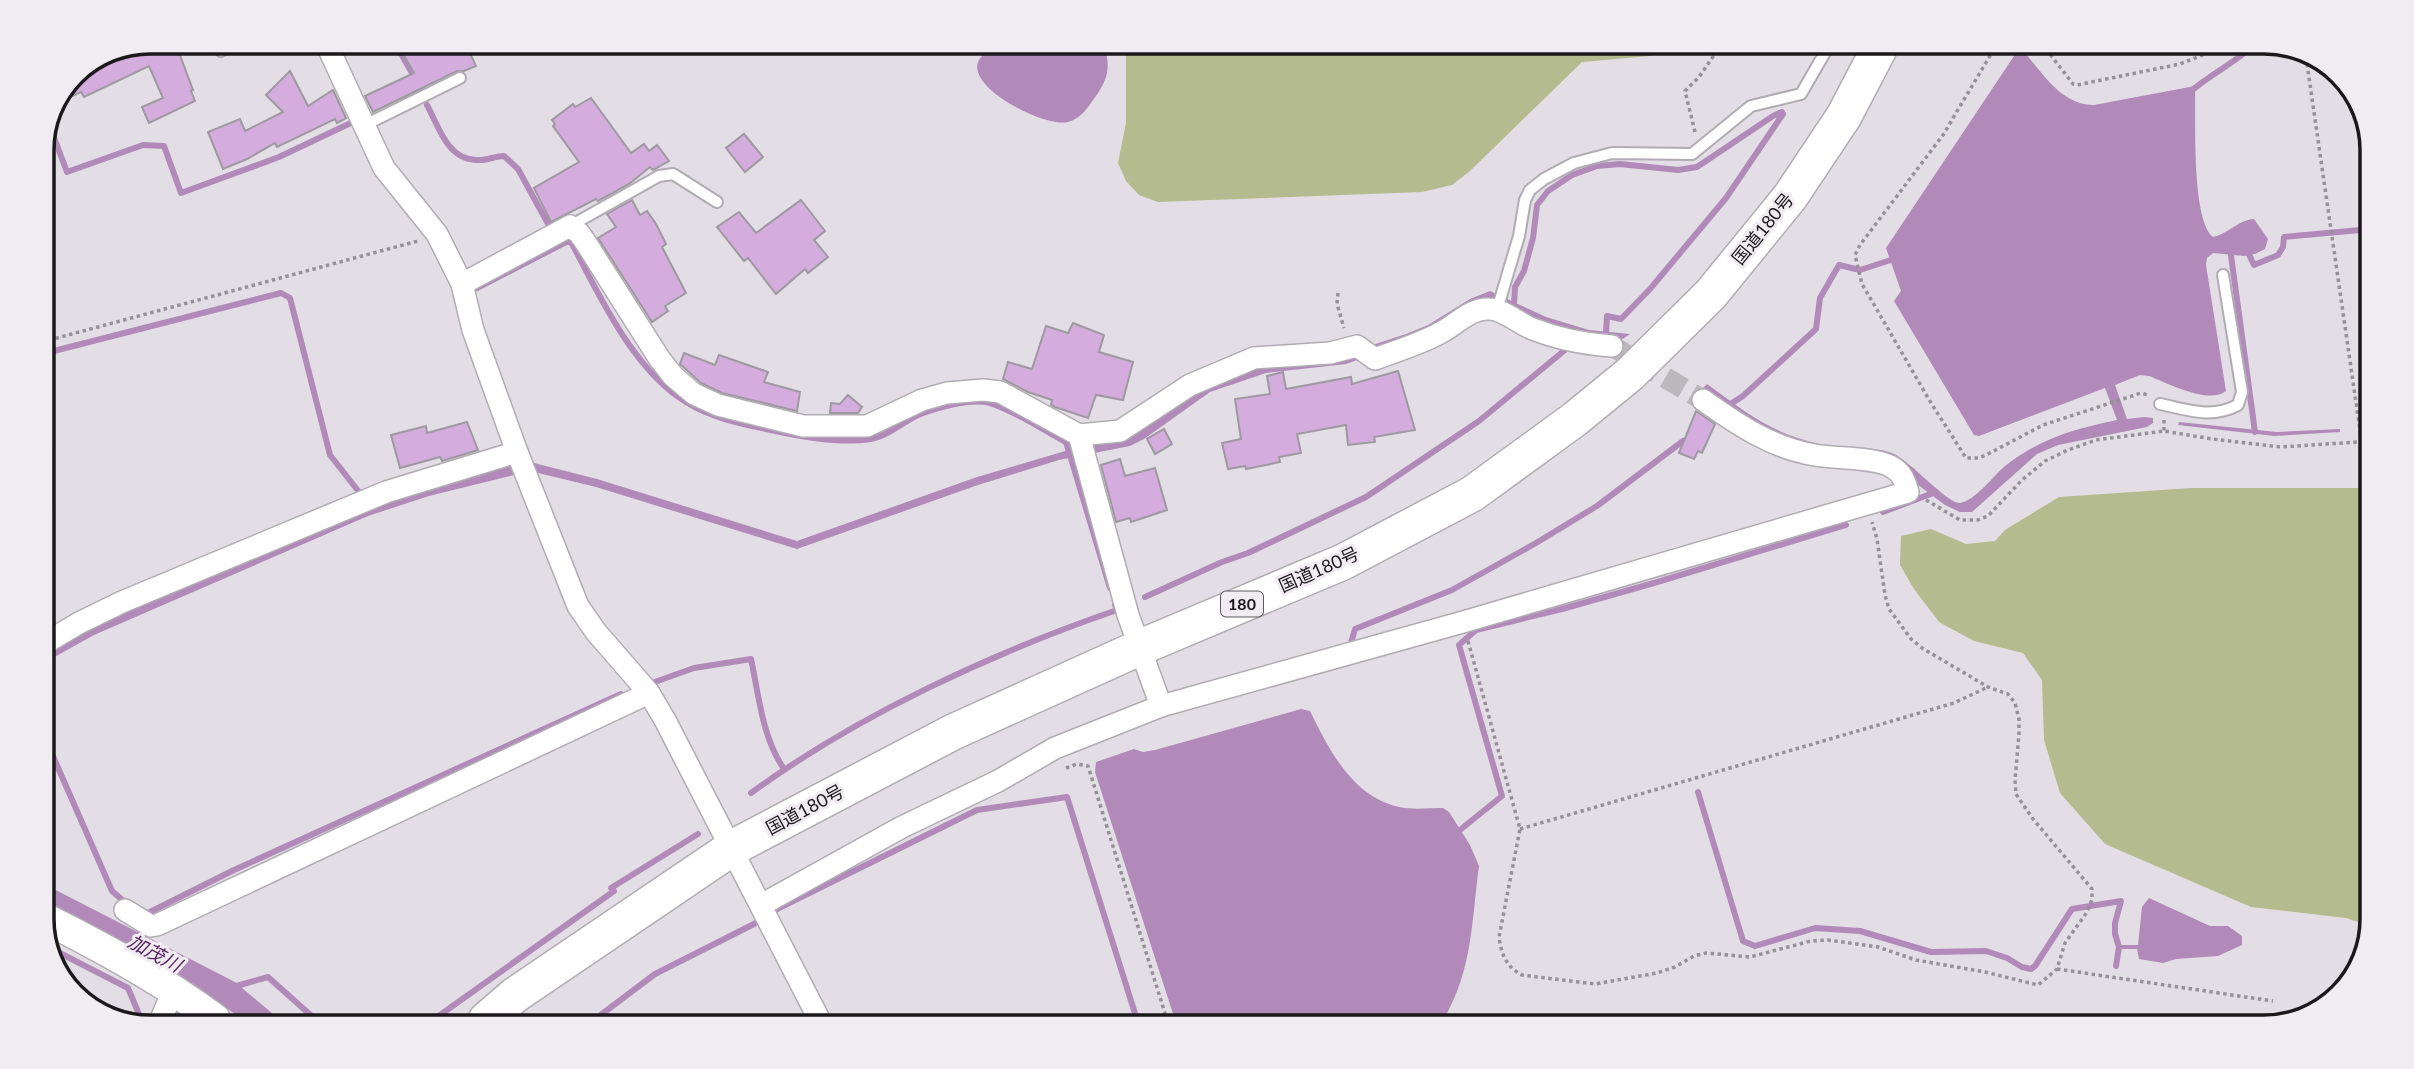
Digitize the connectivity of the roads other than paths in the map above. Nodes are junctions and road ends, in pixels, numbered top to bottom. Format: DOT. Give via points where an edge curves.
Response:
graph roads {
  1 [pos="331,54"];
  2 [pos="1824,54"];
  3 [pos="1876,54"];
  4 [pos="460,78"];
  5 [pos="365,125"];
  6 [pos="717,202"];
  7 [pos="570,226"];
  8 [pos="2223,275"];
  9 [pos="462,284"];
  10 [pos="1498,303"];
  11 [pos="1612,346"];
  12 [pos="1703,400"];
  13 [pos="2160,404"];
  14 [pos="1079,435"];
  15 [pos="517,452"];
  16 [pos="54,638"];
  17 [pos="1140,647"];
  18 [pos="649,693"];
  19 [pos="1161,706"];
  20 [pos="732,848"];
  21 [pos="761,905"];
  22 [pos="125,910"];
  23 [pos="54,923"];
  24 [pos="174,989"];
  25 [pos="163,1015"];
  26 [pos="210,1015"];
  27 [pos="492,1015"];
  28 [pos="817,1015"];
  1 -- 5 [label="street"];
  2 -- 10 [label="lane" via="1801,94 1751,106 1692,154 1598,155 1544,179 1525,200 1516,249"];
  3 -- 17 [label="highway, 国道180号 / 180" via="1844,116 1790,197 1711,294 1630,374 1575,419 1472,494 1342,562"];
  4 -- 5 [label="lane"];
  5 -- 9 [label="street" via="384,168 437,234"];
  6 -- 7 [label="lane" via="666,174"];
  7 -- 9 [label="street"];
  7 -- 14 [label="street" via="674,376 694,394 718,405 803,426 851,428 867,426 922,400 983,390 1000,392"];
  8 -- 13 [label="lane" via="2242,391 2238,405 2210,414"];
  9 -- 15 [label="street" via="473,330"];
  10 -- 11 [label="street" via="1529,328"];
  10 -- 14 [label="street" via="1467,315 1441,333 1375,359 1354,346 1330,353 1254,358 1190,385 1120,431"];
  12 -- 19 [label="street" via="1779,447 1893,467 1904,477 1908,492"];
  14 -- 17 [label="street"];
  15 -- 16 [label="street" via="386,492 122,602"];
  15 -- 18 [label="street" via="578,606"];
  17 -- 19 [label="street"];
  17 -- 20 [label="highway, 国道180号 / 180" via="953,732"];
  18 -- 20 [label="street"];
  18 -- 22 [label="street" via="157,925"];
  19 -- 21 [label="street" via="1055,748"];
  20 -- 21 [label="street"];
  20 -- 27 [label="highway, 国道180号 / 180"];
  21 -- 28 [label="street"];
  23 -- 24 [label="main road"];
  24 -- 25 [label="street"];
  24 -- 26 [label="main road"];
}
